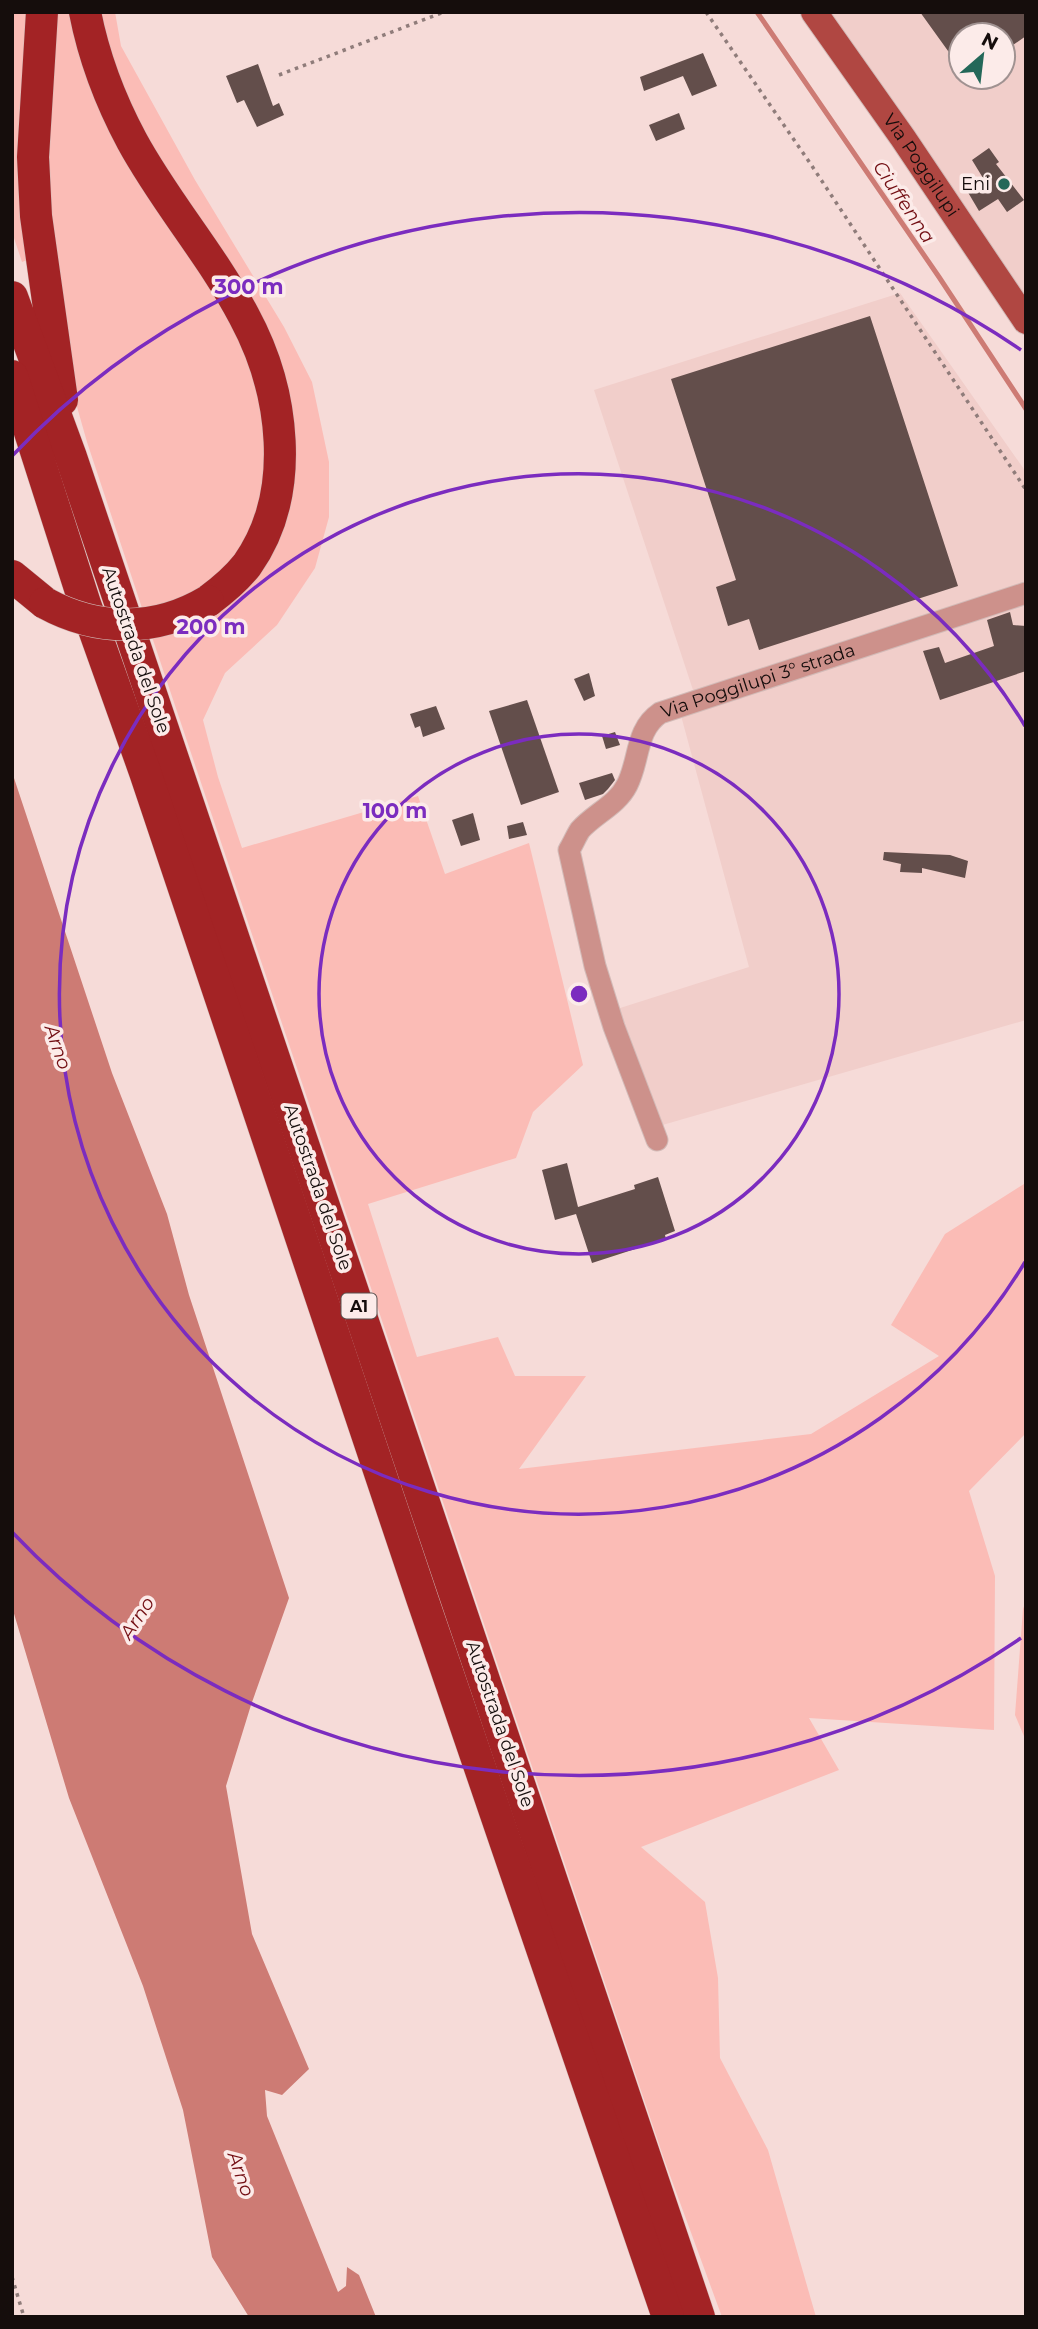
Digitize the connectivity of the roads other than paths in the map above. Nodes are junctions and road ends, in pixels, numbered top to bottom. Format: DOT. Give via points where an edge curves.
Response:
graph roads {
  1 [pos="42,12"];
  2 [pos="85,12"];
  3 [pos="821,14"];
  4 [pos="12,297"];
  5 [pos="1026,321"];
  6 [pos="12,376"];
  7 [pos="12,450"];
  8 [pos="71,457"];
  9 [pos="12,576"];
  10 [pos="1026,593"];
  11 [pos="85,604"];
  12 [pos="657,1140"];
  13 [pos="668,2317"];
  14 [pos="699,2317"];
  1 -- 8 [label="highway" via="33,157 36,216"];
  2 -- 9 [label="highway, bridge" via="105,87 133,143 244,315 267,368 279,439 278,488 264,535 246,565 208,601 172,618 123,625 83,620 45,603"];
  3 -- 5 [label="main road, Via Poggilupi"];
  4 -- 8 [label="highway, Autostrada del Sole / A1"];
  6 -- 11 [label="highway, Autostrada del Sole / A1"];
  7 -- 11 [label="highway"];
  8 -- 14 [label="highway, Autostrada del Sole / A1"];
  10 -- 12 [label="street, Via Poggilupi 3° strada" via="660,713 649,721 628,784 580,831 569,850 595,966"];
  11 -- 13 [label="highway, Autostrada del Sole / A1"];
}
